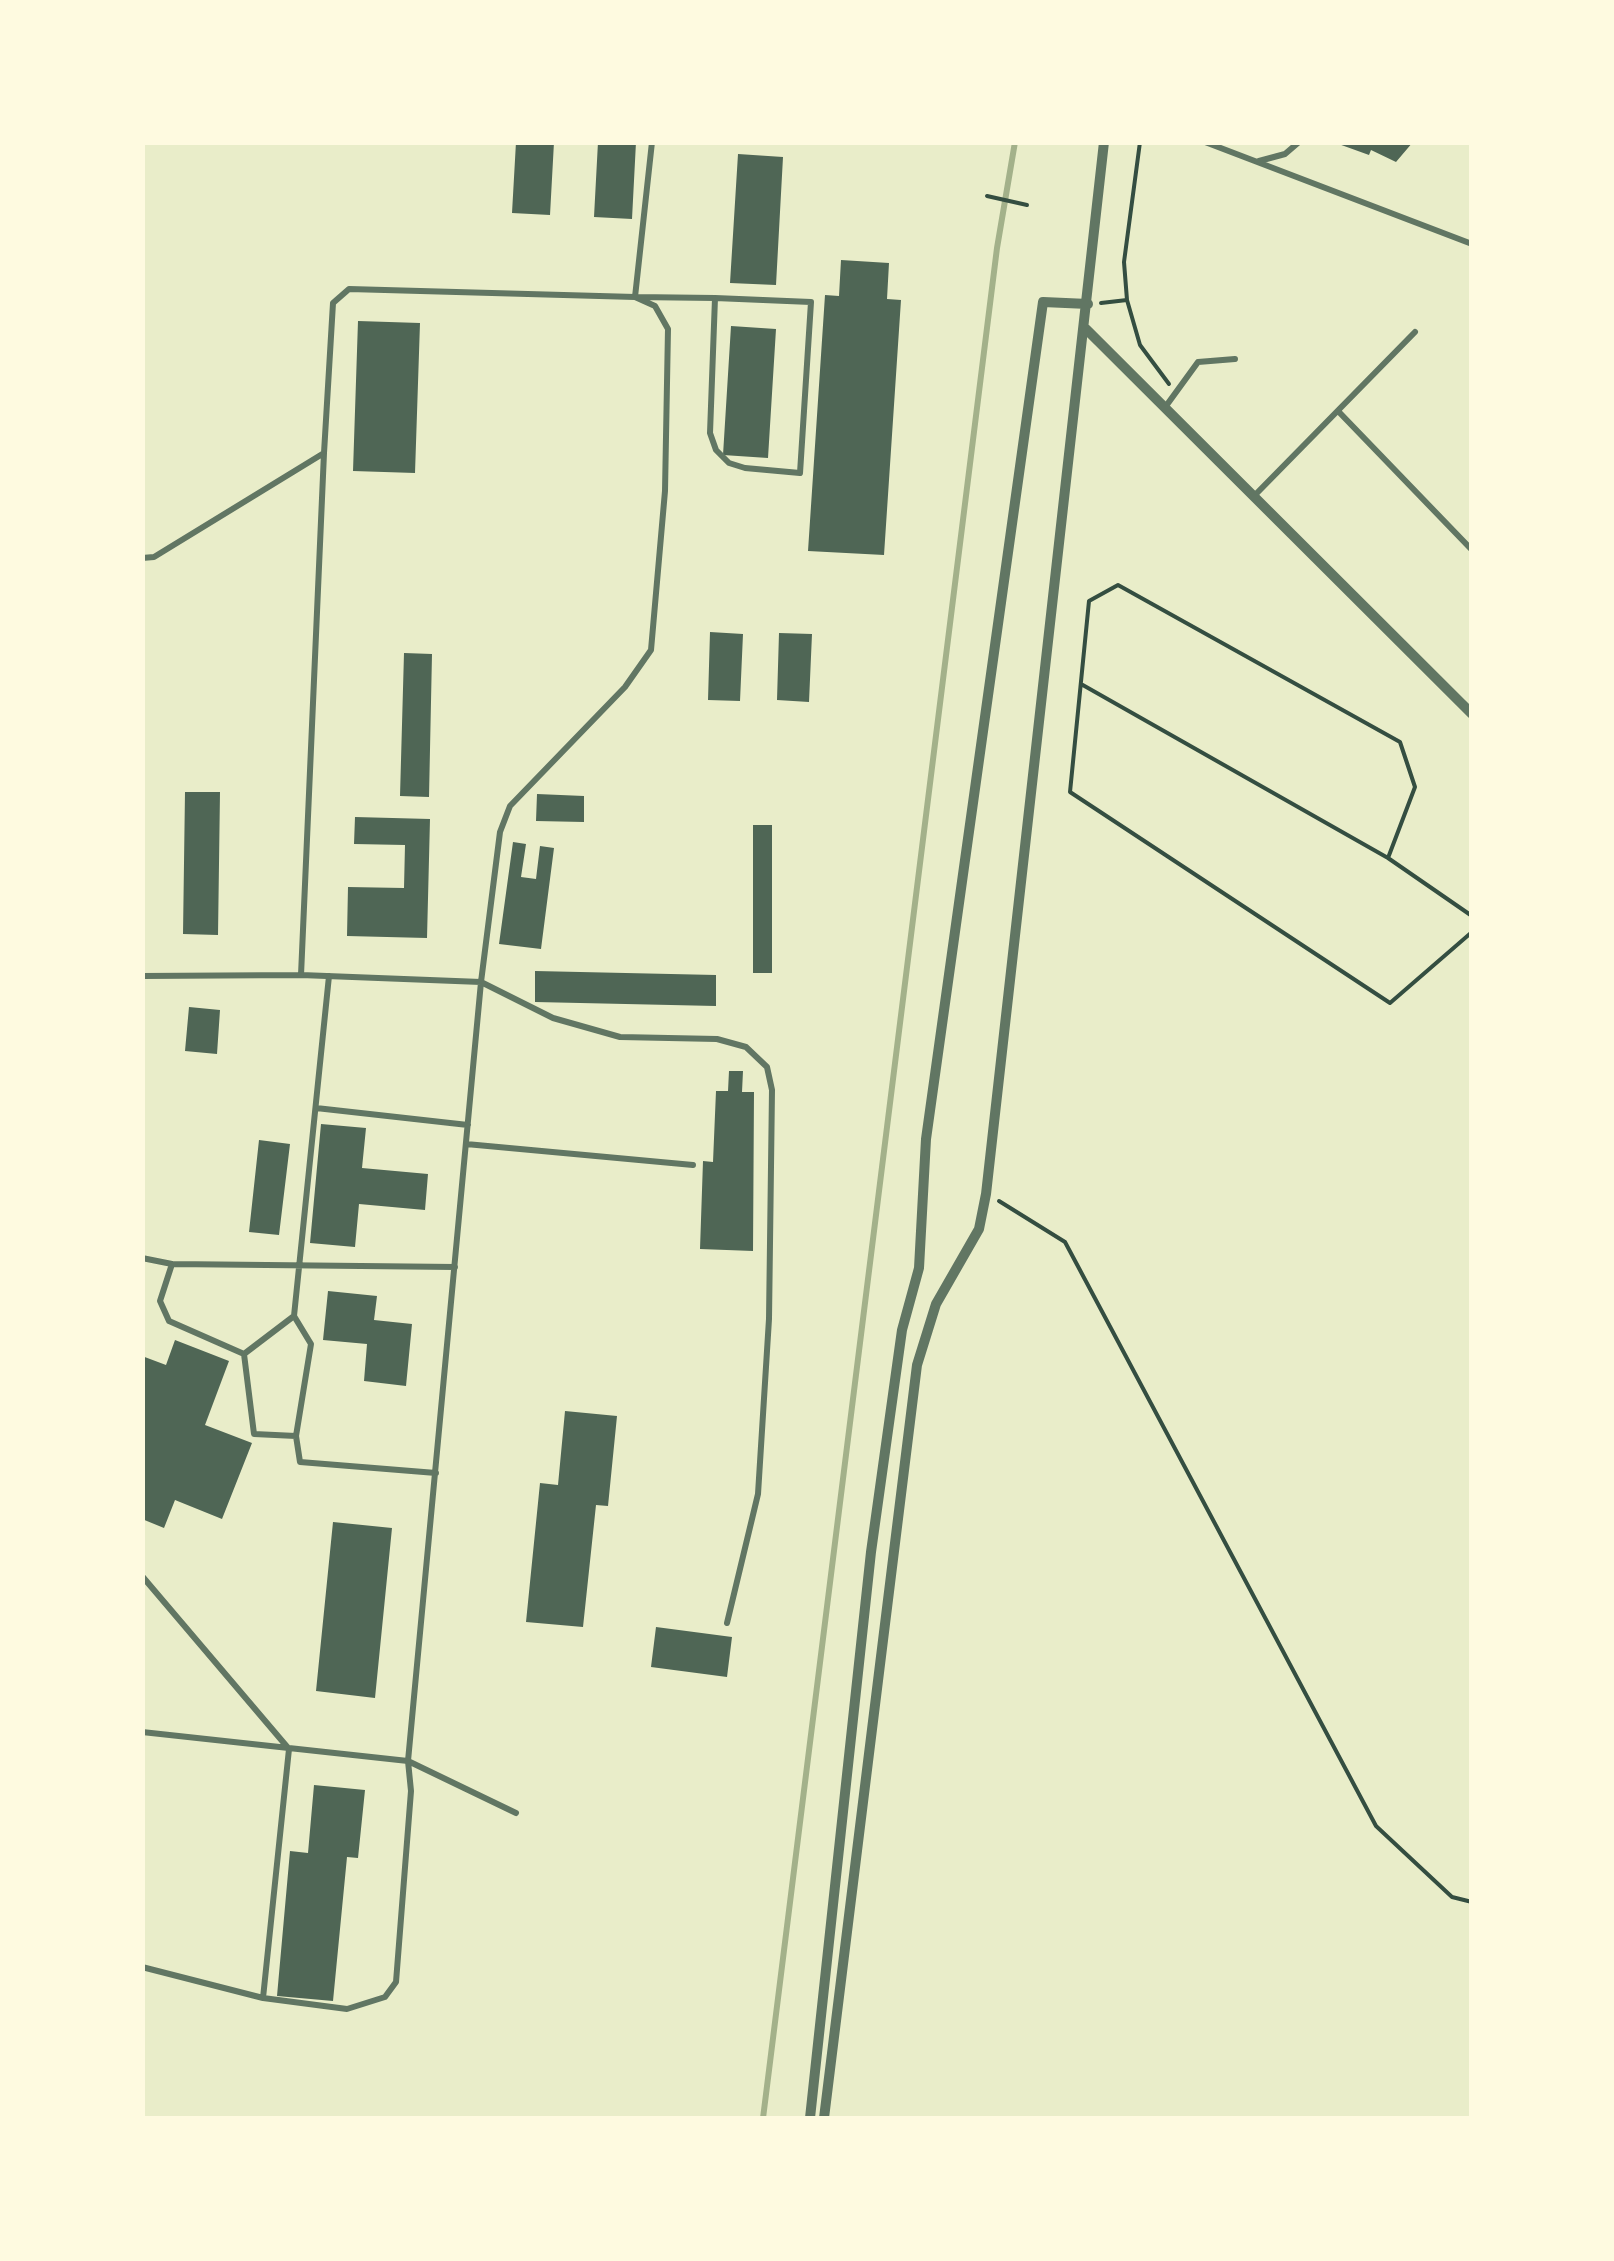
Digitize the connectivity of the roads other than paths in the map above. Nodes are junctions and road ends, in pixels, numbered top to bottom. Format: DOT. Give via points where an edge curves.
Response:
graph roads {
  1 [pos="652,142"];
  2 [pos="1104,142"];
  3 [pos="1205,142"];
  4 [pos="1299,142"];
  5 [pos="1258,162"];
  6 [pos="1472,244"];
  7 [pos="635,297"];
  8 [pos="715,298"];
  9 [pos="1088,304"];
  10 [pos="1086,329"];
  11 [pos="1415,332"];
  12 [pos="1234,359"];
  13 [pos="1166,406"];
  14 [pos="1338,410"];
  15 [pos="324,453"];
  16 [pos="1256,495"];
  17 [pos="1472,550"];
  18 [pos="142,558"];
  19 [pos="1472,714"];
  20 [pos="301,975"];
  21 [pos="142,976"];
  22 [pos="329,976"];
  23 [pos="481,982"];
  24 [pos="316,1108"];
  25 [pos="468,1125"];
  26 [pos="466,1144"];
  27 [pos="693,1165"];
  28 [pos="142,1258"];
  29 [pos="172,1264"];
  30 [pos="299,1264"];
  31 [pos="455,1266"];
  32 [pos="294,1316"];
  33 [pos="244,1354"];
  34 [pos="296,1436"];
  35 [pos="436,1473"];
  36 [pos="142,1576"];
  37 [pos="726,1623"];
  38 [pos="142,1732"];
  39 [pos="289,1748"];
  40 [pos="408,1761"];
  41 [pos="516,1814"];
  42 [pos="142,1967"];
  43 [pos="263,1998"];
  44 [pos="810,2118"];
  45 [pos="824,2118"];
  1 -- 7 [label="lane"];
  2 -- 9 [label="street"];
  3 -- 5 [label="lane"];
  4 -- 5 [label="lane"];
  5 -- 6 [label="lane"];
  7 -- 8 [label="lane"];
  7 -- 15 [label="lane" via="349,289 332,303"];
  7 -- 23 [label="lane" via="655,306 668,330 651,650 625,687 510,806 500,832"];
  8 -- 8 [label="lane" via="710,434 716,450 745,468 800,473 811,302"];
  9 -- 10 [label="street"];
  9 -- 44 [label="street" via="1043,302 926,1139 919,1268 902,1330 871,1552"];
  10 -- 13 [label="street"];
  10 -- 45 [label="street" via="986,1194 979,1229 936,1304 917,1366"];
  11 -- 14 [label="lane"];
  12 -- 13 [label="lane" via="1198,362"];
  13 -- 16 [label="street"];
  14 -- 16 [label="lane"];
  14 -- 17 [label="lane"];
  15 -- 18 [label="lane" via="154,558"];
  15 -- 20 [label="lane"];
  16 -- 19 [label="street"];
  20 -- 21 [label="lane"];
  20 -- 22 [label="lane"];
  22 -- 23 [label="lane"];
  22 -- 24 [label="lane"];
  23 -- 25 [label="lane"];
  23 -- 37 [label="lane" via="553,1018 620,1037 717,1039 746,1047 767,1068 769,1319 758,1494"];
  24 -- 25 [label="lane"];
  24 -- 30 [label="lane"];
  25 -- 26 [label="lane"];
  26 -- 27 [label="lane"];
  26 -- 31 [label="lane"];
  28 -- 29 [label="lane"];
  29 -- 30 [label="lane"];
  29 -- 33 [label="lane" via="160,1300 168,1321"];
  30 -- 31 [label="lane"];
  30 -- 32 [label="lane"];
  31 -- 35 [label="lane"];
  32 -- 33 [label="lane"];
  32 -- 34 [label="lane" via="312,1344"];
  33 -- 34 [label="lane" via="254,1434"];
  34 -- 35 [label="lane" via="300,1462"];
  35 -- 40 [label="lane"];
  36 -- 39 [label="lane"];
  38 -- 39 [label="lane"];
  39 -- 40 [label="lane"];
  39 -- 43 [label="lane"];
  40 -- 41 [label="lane"];
  40 -- 43 [label="lane" via="396,1982 385,1997 347,2009"];
  42 -- 43 [label="lane"];
}
